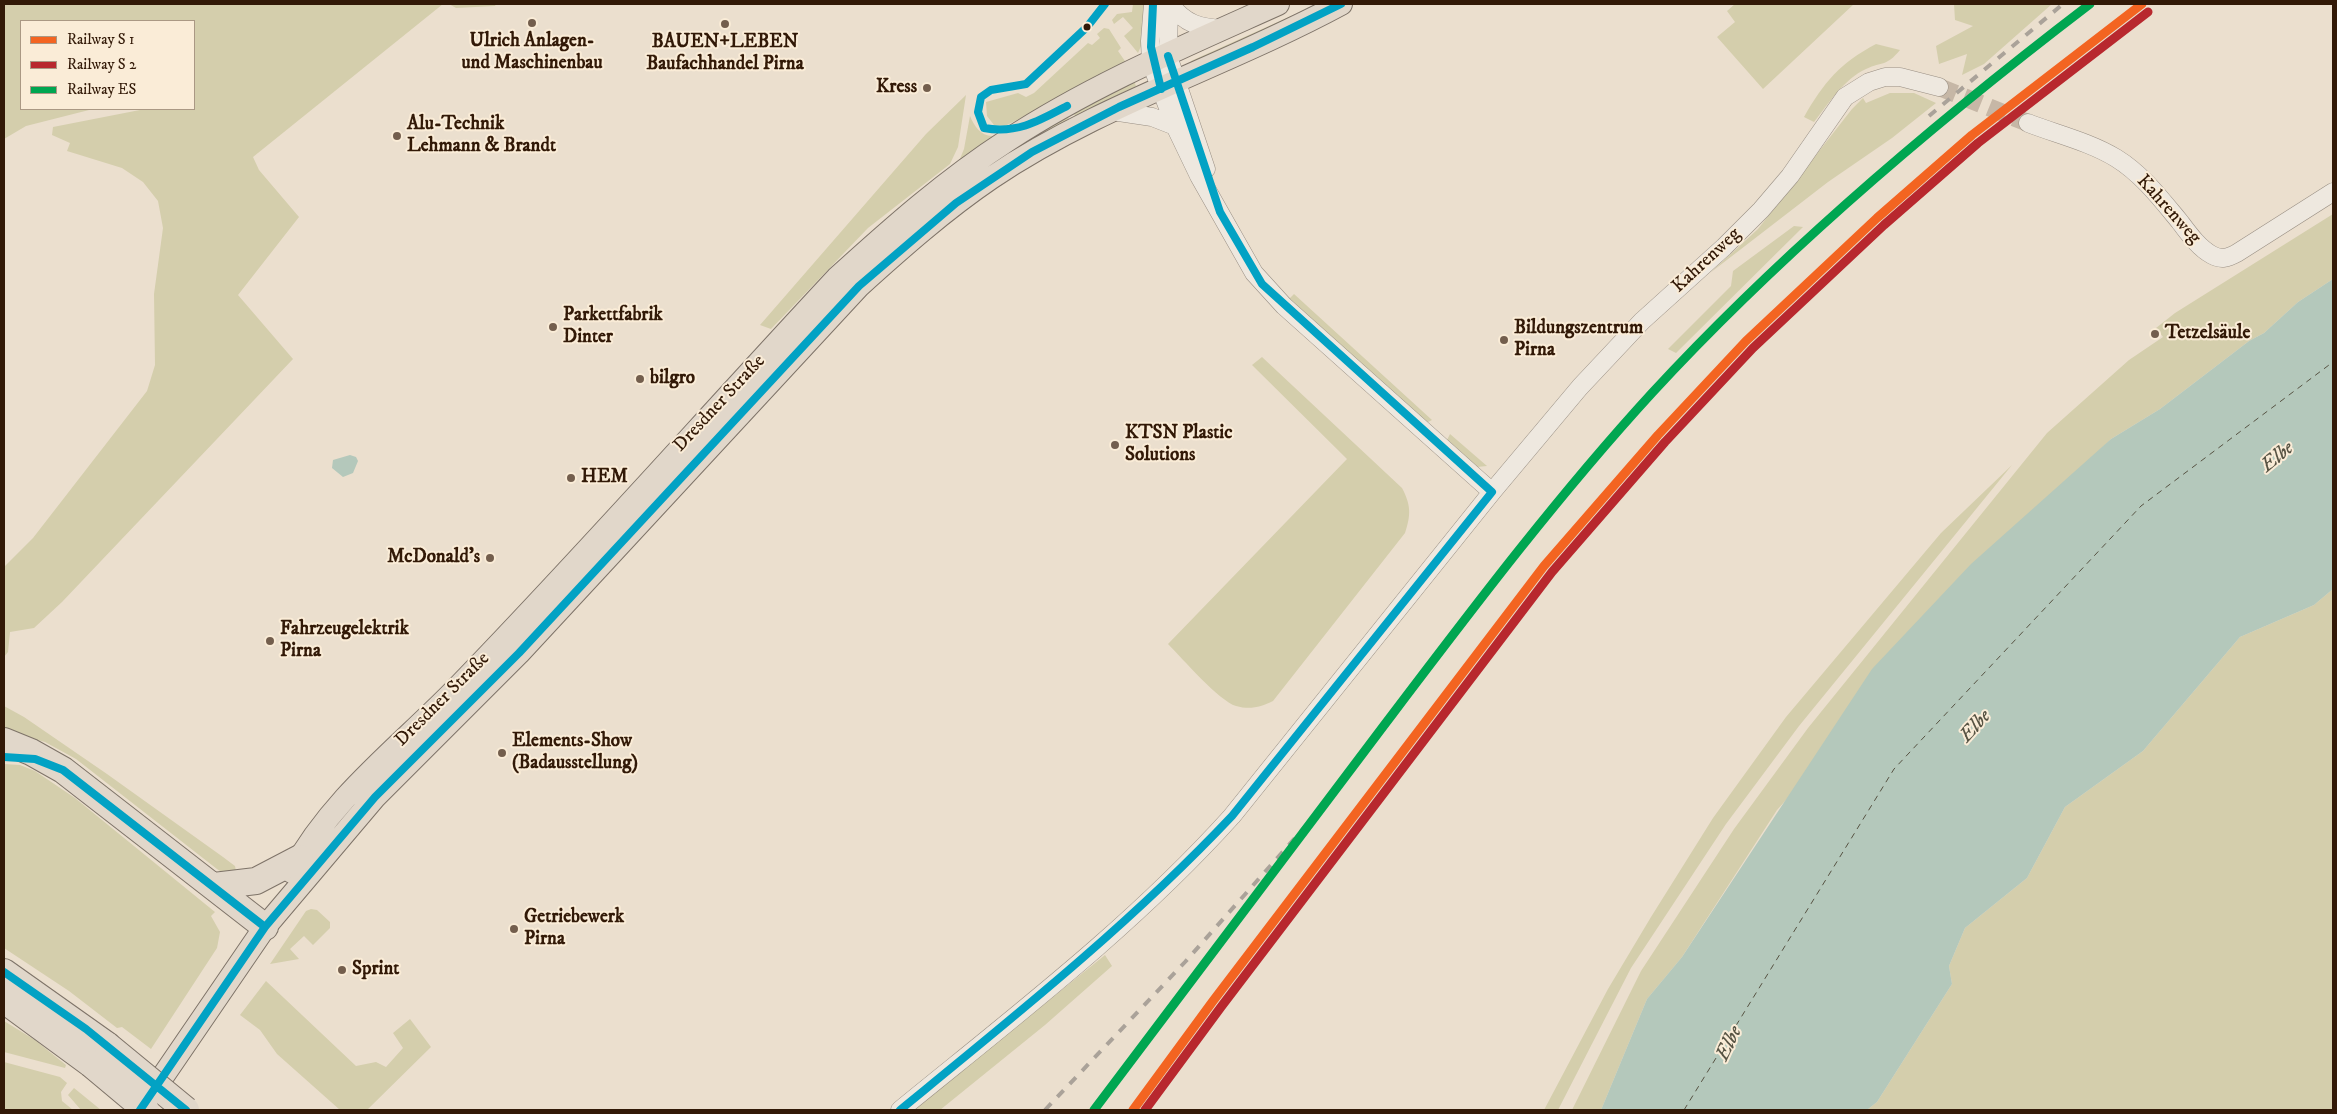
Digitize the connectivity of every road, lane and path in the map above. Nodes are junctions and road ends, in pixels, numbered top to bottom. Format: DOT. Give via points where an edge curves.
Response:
graph roads {
  1 [pos="1153,4"];
  2 [pos="1169,4"];
  3 [pos="1278,4"];
  4 [pos="1340,4"];
  5 [pos="1224,29"];
  6 [pos="1159,59"];
  7 [pos="1169,85"];
  8 [pos="1939,87"];
  9 [pos="1112,111"];
  10 [pos="2028,123"];
  11 [pos="1175,126"];
  12 [pos="2333,192"];
  13 [pos="1220,212"];
  14 [pos="1492,492"];
  15 [pos="4,741"];
  16 [pos="4,757"];
  17 [pos="47,761"];
  18 [pos="302,866"];
  19 [pos="214,886"];
  20 [pos="265,926"];
  21 [pos="4,972"];
  22 [pos="4,1000"];
  23 [pos="4,1007"];
  24 [pos="43,1027"];
  25 [pos="99,1055"];
  26 [pos="140,1110"];
  27 [pos="146,1110"];
  28 [pos="186,1110"];
  29 [pos="900,1110"];
  1 -- 6 [label="street" via="1150,40"];
  2 -- 5 [label="street" via="1194,25"];
  2 -- 6 [label="street"];
  3 -- 5 [label="main road, Dresdner Straße"];
  4 -- 7 [label="main road, Dresdner Straße"];
  5 -- 6 [label="main road, Dresdner Straße"];
  6 -- 7 [label="street"];
  6 -- 18 [label="main road, Dresdner Straße" via="1056,111 948,181 837,278 458,687 352,791"];
  7 -- 9 [label="main road, Dresdner Straße"];
  7 -- 11 [label="street"];
  7 -- 13 [label="street"];
  8 -- 14 [label="street, Kahrenweg" via="1900,77 1885,78 1869,82 1845,97 1762,210 1610,353"];
  9 -- 11 [label="street" via="1152,117"];
  9 -- 18 [label="main road, Dresdner Straße" via="991,178 912,237 859,286 519,653"];
  10 -- 12 [label="street, Kahrenweg" via="2115,157 2146,182 2211,255 2227,258"];
  11 -- 13 [label="street"];
  13 -- 14 [label="street" via="1262,284"];
  14 -- 29 [label="street, Kahrenweg" via="1232,816 1188,866 1106,942"];
  15 -- 17 [label="highway"];
  16 -- 17 [label="highway" via="27,756"];
  17 -- 19 [label="highway"];
  18 -- 19 [label="highway" via="256,881"];
  18 -- 20 [label="main road, Dresdner Straße"];
  19 -- 20 [label="highway"];
  20 -- 26 [label="main road, Dresdner Straße"];
  21 -- 25 [label="highway"];
  22 -- 24 [label="highway"];
  23 -- 24 [label="highway"];
  24 -- 25 [label="highway"];
  25 -- 27 [label="highway, bridge"];
  25 -- 28 [label="highway, bridge"];
}
